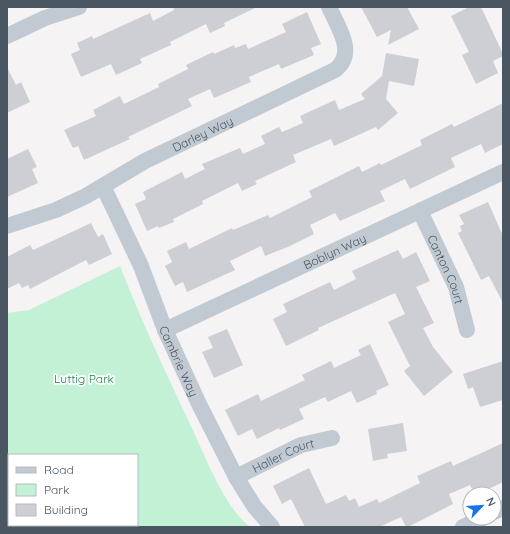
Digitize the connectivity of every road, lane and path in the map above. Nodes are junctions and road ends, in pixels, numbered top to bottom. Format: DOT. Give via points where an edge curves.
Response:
graph roads {
  1 [pos="329,7"];
  2 [pos="74,8"];
  3 [pos="7,36"];
  4 [pos="503,172"];
  5 [pos="103,186"];
  6 [pos="420,211"];
  7 [pos="7,226"];
  8 [pos="165,330"];
  9 [pos="467,330"];
  10 [pos="332,438"];
  11 [pos="236,477"];
  12 [pos="272,527"];
  1 -- 5 [label="street, Darley Way" via="346,47 344,60 335,70 144,161"];
  2 -- 3 [label="street"];
  4 -- 6 [label="street, Boblyn Way"];
  5 -- 7 [label="street, Darley Way" via="56,210"];
  5 -- 8 [label="street, Cambrie Way" via="140,266"];
  6 -- 8 [label="street, Boblyn Way"];
  6 -- 9 [label="street, Canton Court" via="456,287"];
  8 -- 11 [label="street, Cambrie Way"];
  10 -- 11 [label="street, Haller Court" via="302,445"];
  11 -- 12 [label="street, Cambrie Way" via="254,506"];
}
